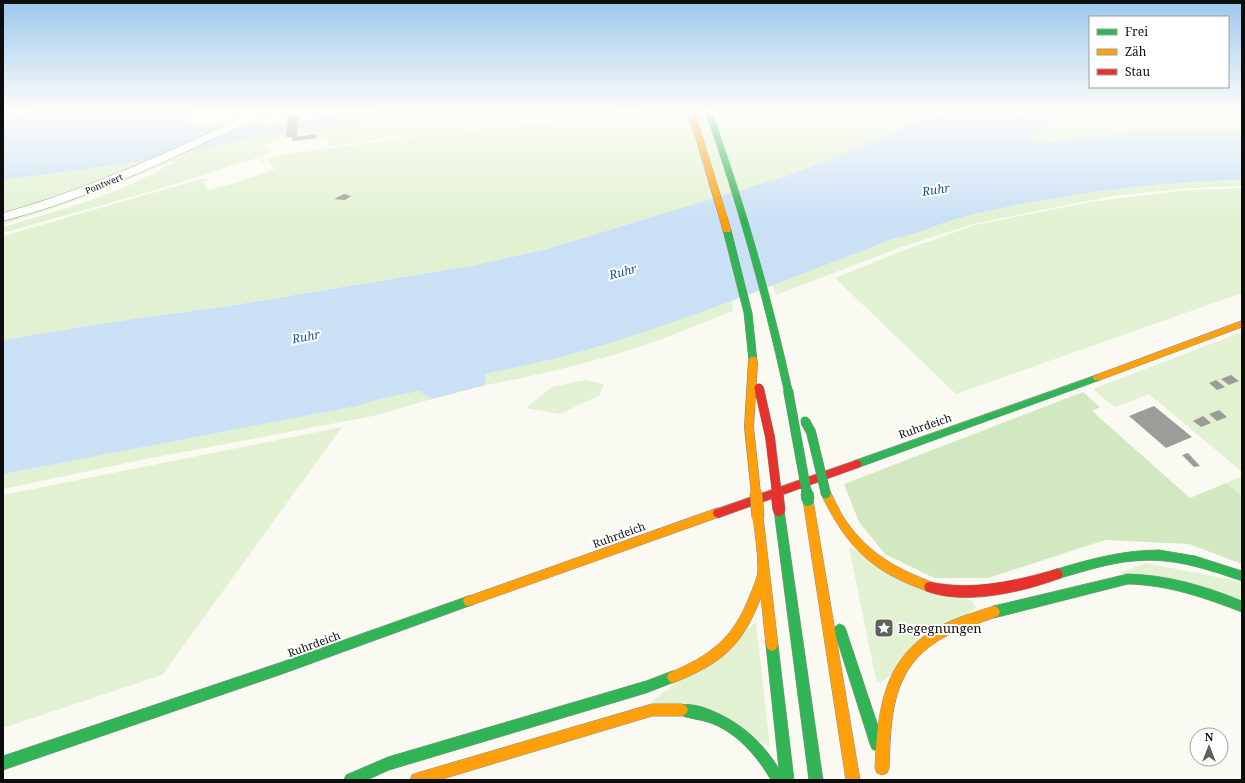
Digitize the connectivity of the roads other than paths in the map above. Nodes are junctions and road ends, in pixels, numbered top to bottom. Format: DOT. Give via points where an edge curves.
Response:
graph roads {
  1 [pos="188,147"];
  2 [pos="702,147"];
  3 [pos="720,147"];
  4 [pos="3,217"];
  5 [pos="1242,324"];
  6 [pos="753,361"];
  7 [pos="788,390"];
  8 [pos="820,570"];
  9 [pos="763,573"];
  10 [pos="1242,576"];
  11 [pos="1242,607"];
  12 [pos="3,763"];
  13 [pos="882,768"];
  14 [pos="351,780"];
  15 [pos="417,780"];
  16 [pos="778,780"];
  17 [pos="787,780"];
  18 [pos="816,780"];
  19 [pos="853,780"];
  20 [pos="884,780"];
  1 -- 4 [label="street, Pontwert" via="85,192"];
  2 -- 6 [label="main road" via="743,290"];
  3 -- 7 [label="main road" via="776,330"];
  5 -- 12 [label="main road, Ruhrdeich" via="1059,392 282,668"];
  6 -- 9 [label="main road, bridge" via="749,427"];
  6 -- 18 [label="main road, bridge" via="770,437"];
  7 -- 8 [label="main road, bridge"];
  7 -- 10 [label="main road, bridge" via="811,432 826,494 842,525 870,556 907,580 929,588 969,593 1004,588 1087,565 1133,556 1163,556 1204,563"];
  8 -- 13 [label="main road" via="873,728"];
  8 -- 19 [label="main road"];
  9 -- 14 [label="main road" via="754,604 740,630 730,642 698,668 646,687 388,764"];
  9 -- 17 [label="main road"];
  11 -- 13 [label="main road" via="1172,582 1133,579 953,625 918,646 902,665 890,687 884,718"];
  13 -- 20 [label="main road"];
  15 -- 16 [label="main road" via="652,710 670,707 712,715 732,726 761,752"];
}
